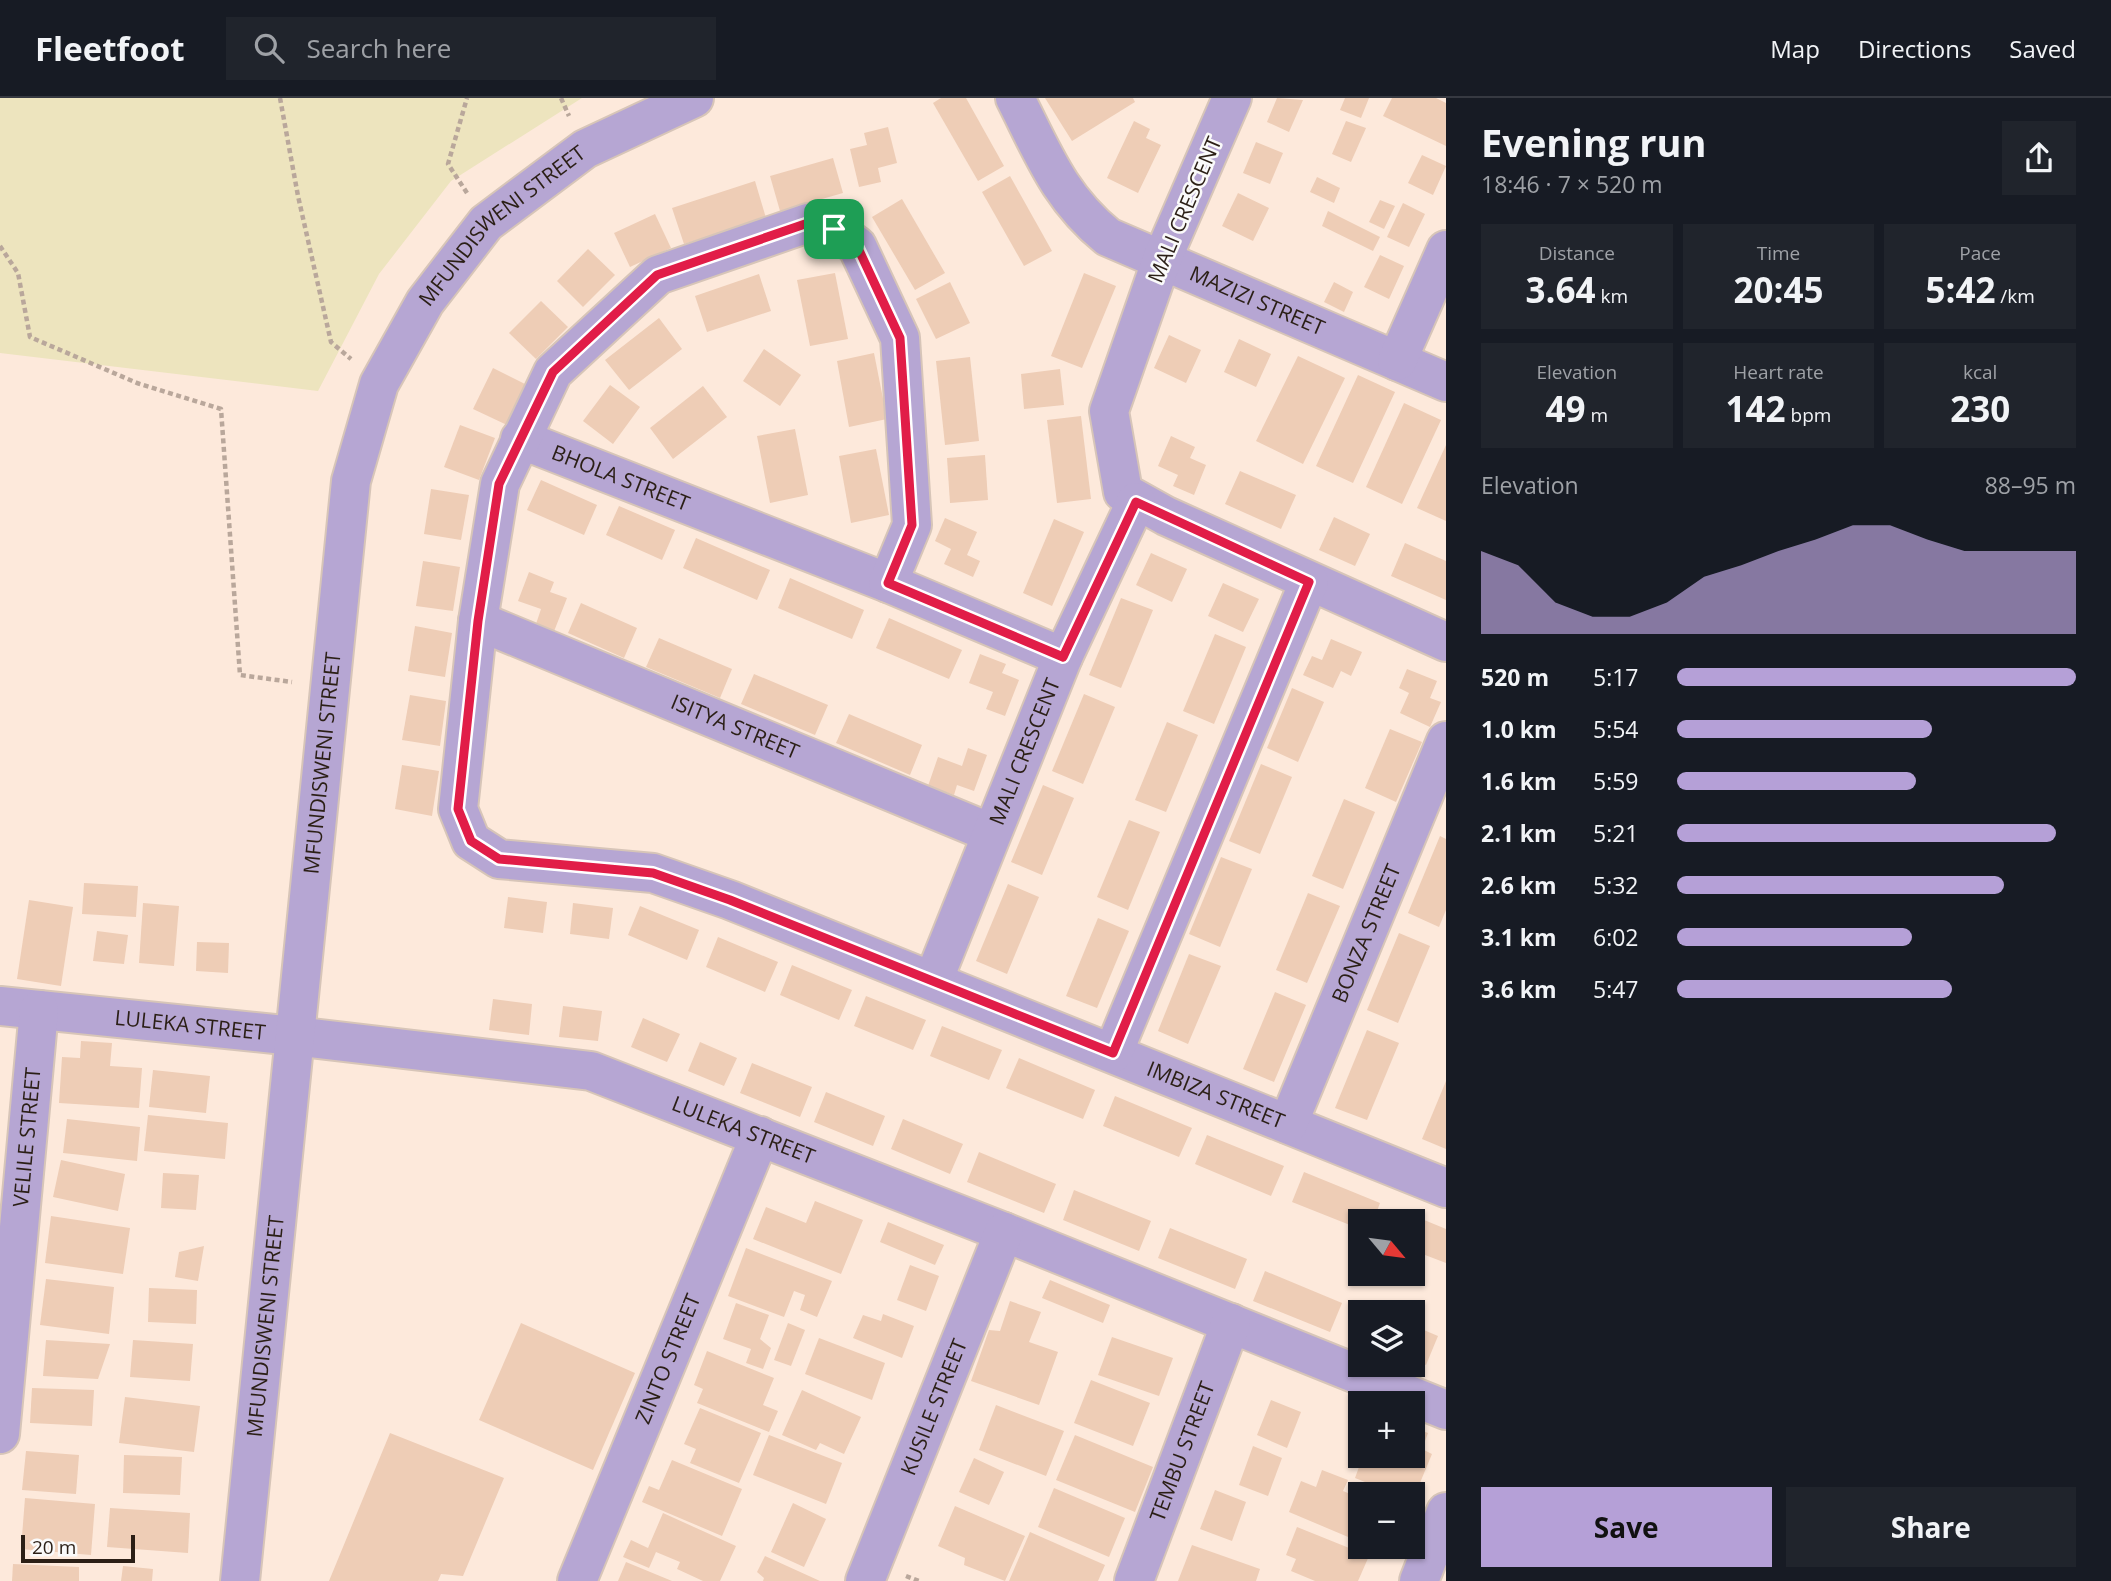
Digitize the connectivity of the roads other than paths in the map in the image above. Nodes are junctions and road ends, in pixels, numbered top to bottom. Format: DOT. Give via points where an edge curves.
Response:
graph roads {
  1 [pos="1015,98"];
  2 [pos="1232,98"];
  3 [pos="690,99"];
  4 [pos="1446,250"];
  5 [pos="1162,259"];
  6 [pos="1397,361"];
  7 [pos="1446,382"];
  8 [pos="520,439"];
  9 [pos="1136,502"];
  10 [pos="1309,582"];
  11 [pos="888,583"];
  12 [pos="478,621"];
  13 [pos="1446,642"];
  14 [pos="1063,657"];
  15 [pos="1446,741"];
  16 [pos="991,833"];
  17 [pos="933,981"];
  18 [pos="0,1006"];
  19 [pos="39,1010"];
  20 [pos="294,1036"];
  21 [pos="1113,1053"];
  22 [pos="1288,1124"];
  23 [pos="760,1136"];
  24 [pos="1446,1188"];
  25 [pos="1004,1232"];
  26 [pos="1231,1323"];
  27 [pos="1446,1410"];
  28 [pos="0,1434"];
  29 [pos="1446,1512"];
  30 [pos="240,1581"];
  31 [pos="578,1581"];
  32 [pos="865,1581"];
  33 [pos="1134,1581"];
  34 [pos="1419,1581"];
  1 -- 5 [label="street, MAZIZI STREET" via="1063,193 1084,217 1108,237"];
  2 -- 5 [label="street, MALI CRESCENT"];
  3 -- 20 [label="street, MFUNDISWENI STREET" via="585,149 486,223 425,302 379,384 351,481"];
  4 -- 6 [label="street"];
  5 -- 6 [label="street, MAZIZI STREET"];
  5 -- 9 [label="street, MALI CRESCENT" via="1109,411 1122,492"];
  6 -- 7 [label="street, MAZIZI STREET"];
  8 -- 11 [label="street, BHOLA STREET"];
  8 -- 11 [label="street" via="553,372 657,275 808,223 834,229 857,246 900,338 912,525"];
  8 -- 12 [label="street" via="499,484"];
  9 -- 10 [label="street"];
  9 -- 14 [label="street, MALI CRESCENT"];
  10 -- 13 [label="street"];
  10 -- 21 [label="street"];
  11 -- 14 [label="street, BHOLA STREET"];
  12 -- 16 [label="street, ISITYA STREET"];
  12 -- 17 [label="street, IMBIZA STREET" via="458,809 471,841 499,859 653,873"];
  14 -- 16 [label="street, MALI CRESCENT"];
  15 -- 22 [label="street, BONZA STREET"];
  16 -- 17 [label="street, MALI CRESCENT"];
  17 -- 21 [label="street, IMBIZA STREET"];
  18 -- 19 [label="street, LULEKA STREET"];
  19 -- 20 [label="street, LULEKA STREET"];
  19 -- 28 [label="street, VELILE STREET"];
  20 -- 23 [label="street, LULEKA STREET" via="591,1071"];
  20 -- 30 [label="street, MFUNDISWENI STREET"];
  21 -- 22 [label="street, IMBIZA STREET"];
  22 -- 24 [label="street, IMBIZA STREET"];
  23 -- 25 [label="street, LULEKA STREET"];
  23 -- 31 [label="street, ZINTO STREET"];
  25 -- 26 [label="street, LULEKA STREET"];
  25 -- 32 [label="street, KUSILE STREET"];
  26 -- 27 [label="street, LULEKA STREET"];
  26 -- 33 [label="street, TEMBU STREET"];
  29 -- 34 [label="street"];
}
